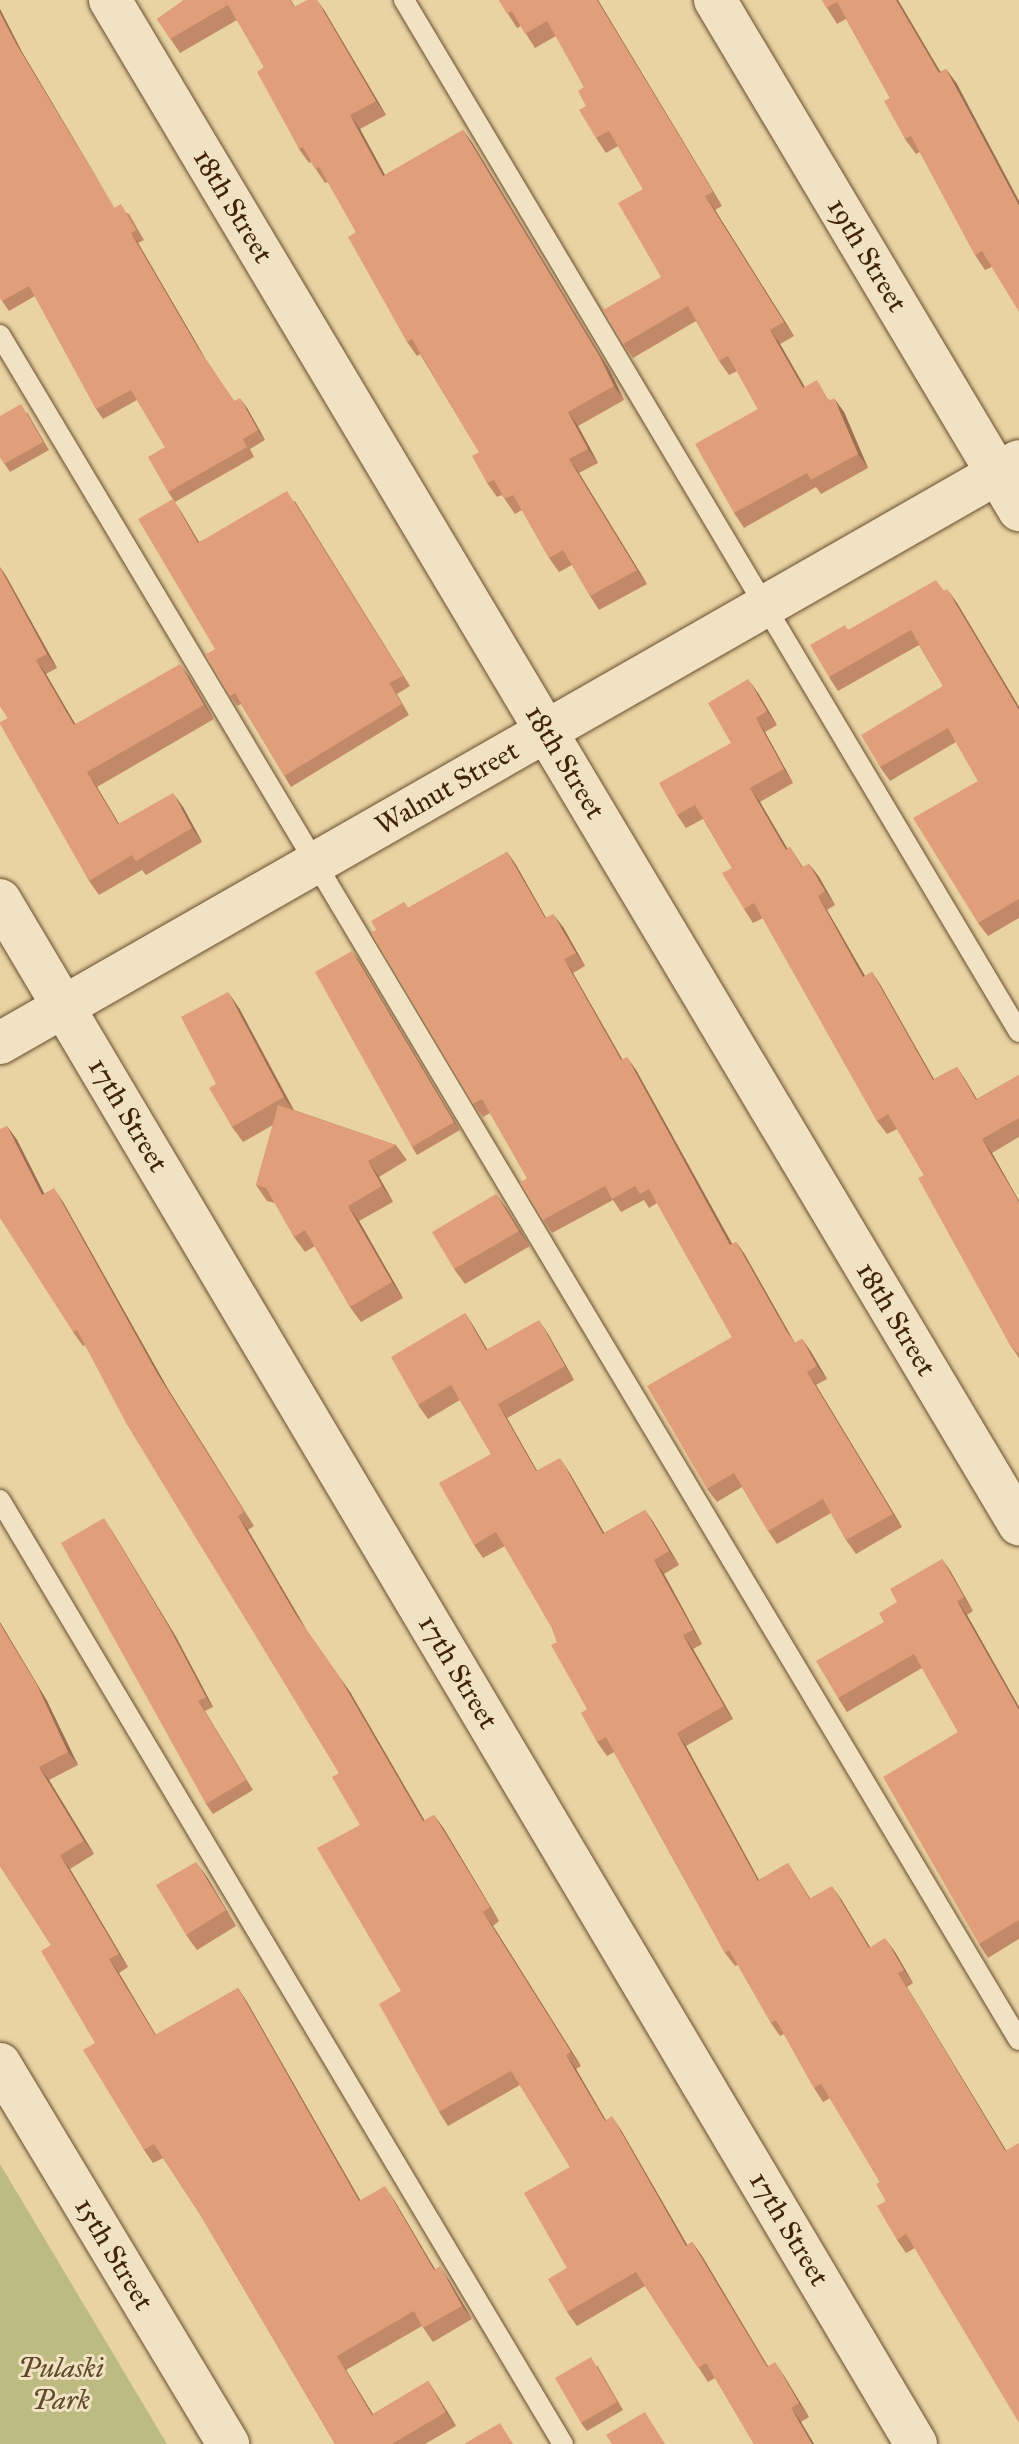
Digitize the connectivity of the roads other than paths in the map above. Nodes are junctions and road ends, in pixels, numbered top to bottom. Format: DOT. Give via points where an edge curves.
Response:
graph roads {
  1 [pos="110,0"];
  2 [pos="404,0"];
  3 [pos="715,0"];
  4 [pos="0,335"];
  5 [pos="1008,467"];
  6 [pos="1019,510"];
  7 [pos="765,607"];
  8 [pos="546,731"];
  9 [pos="317,862"];
  10 [pos="0,900"];
  11 [pos="64,1007"];
  12 [pos="1019,1032"];
  13 [pos="0,1043"];
  14 [pos="0,1500"];
  15 [pos="1019,1524"];
  16 [pos="1019,2040"];
  17 [pos="0,2064"];
  18 [pos="228,2444"];
  19 [pos="563,2444"];
  20 [pos="916,2444"];
  1 -- 8 [label="street, 18th Street"];
  2 -- 7 [label="lane"];
  3 -- 5 [label="street, 19th Street"];
  4 -- 9 [label="lane"];
  5 -- 6 [label="street, 19th Street"];
  5 -- 7 [label="street, Walnut Street"];
  7 -- 8 [label="street, Walnut Street"];
  7 -- 12 [label="lane"];
  8 -- 9 [label="street, Walnut Street"];
  8 -- 15 [label="street, 18th Street"];
  9 -- 11 [label="street, Walnut Street"];
  9 -- 16 [label="lane"];
  10 -- 11 [label="street, 17th Street"];
  11 -- 13 [label="street, Walnut Street"];
  11 -- 20 [label="street, 17th Street"];
  14 -- 19 [label="lane"];
  17 -- 18 [label="street, 15th Street"];
}
